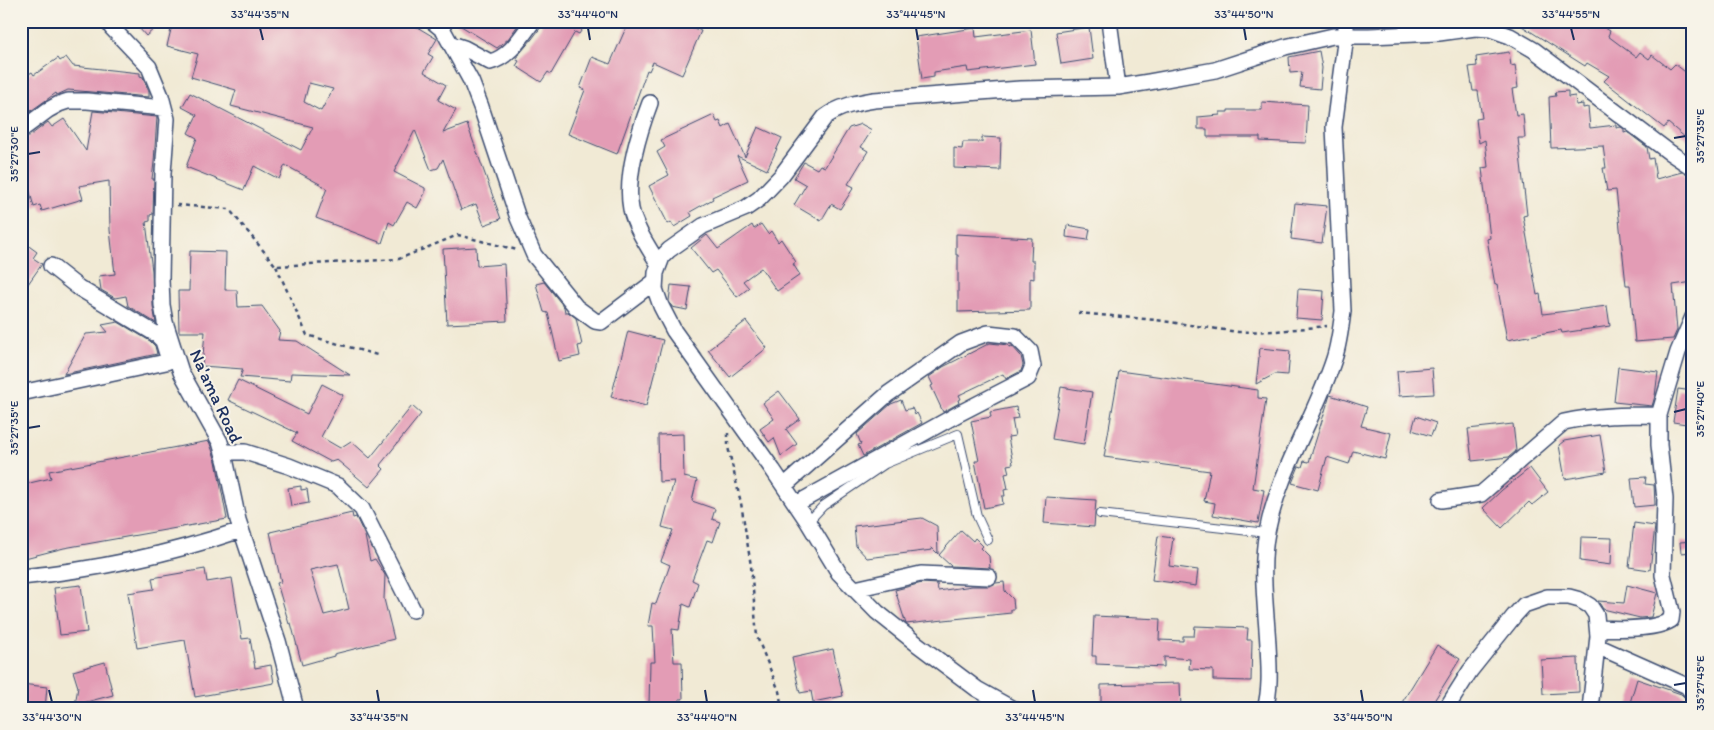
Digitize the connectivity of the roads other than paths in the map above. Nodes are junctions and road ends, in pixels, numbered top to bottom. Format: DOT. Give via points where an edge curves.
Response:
graph roads {
  1 [pos="108,21"];
  2 [pos="533,21"];
  3 [pos="1109,21"];
  4 [pos="442,24"];
  5 [pos="1346,28"];
  6 [pos="452,44"];
  7 [pos="1118,87"];
  8 [pos="650,103"];
  9 [pos="164,108"];
  10 [pos="21,130"];
  11 [pos="1693,168"];
  12 [pos="659,265"];
  13 [pos="51,266"];
  14 [pos="654,282"];
  15 [pos="1693,317"];
  16 [pos="171,360"];
  17 [pos="21,393"];
  18 [pos="1659,415"];
  19 [pos="223,452"];
  20 [pos="784,486"];
  21 [pos="1440,500"];
  22 [pos="796,504"];
  23 [pos="1100,514"];
  24 [pos="808,522"];
  25 [pos="240,530"];
  26 [pos="1267,533"];
  27 [pos="988,540"];
  28 [pos="21,577"];
  29 [pos="989,577"];
  30 [pos="854,589"];
  31 [pos="413,610"];
  32 [pos="1598,628"];
  33 [pos="1597,646"];
  34 [pos="1693,694"];
  35 [pos="296,709"];
  36 [pos="1013,709"];
  37 [pos="1265,709"];
  38 [pos="1446,709"];
  39 [pos="1590,709"];
  1 -- 9 [label="street, Na'ama Road" via="149,67"];
  2 -- 6 [label="street" via="513,47 496,61 490,62"];
  3 -- 7 [label="street"];
  4 -- 6 [label="street"];
  5 -- 7 [label="street" via="1215,70"];
  5 -- 11 [label="street" via="1438,33 1475,28 1501,31 1534,50"];
  5 -- 26 [label="street" via="1334,126 1342,325 1334,358 1278,490"];
  6 -- 14 [label="street" via="482,107 518,218 534,255 576,307 598,322 604,321"];
  7 -- 12 [label="street" via="1020,89 874,100 840,108 825,117 781,176 759,199 690,234 669,250"];
  8 -- 12 [label="street" via="639,132 630,190 631,207"];
  9 -- 10 [label="street" via="68,101 48,110"];
  9 -- 16 [label="street, Na'ama Road" via="167,119 163,173 162,305"];
  12 -- 14 [label="street"];
  13 -- 16 [label="street" via="79,288 156,334 166,346"];
  14 -- 20 [label="street" via="660,306 674,332"];
  15 -- 18 [label="street" via="1678,352"];
  16 -- 17 [label="street"];
  16 -- 19 [label="street, Na'ama Road" via="182,372"];
  18 -- 21 [label="street" via="1620,415 1564,422 1481,494"];
  18 -- 32 [label="street" via="1666,499 1663,575 1671,620 1644,627"];
  19 -- 25 [label="street, Na'ama Road"];
  19 -- 31 [label="street" via="246,452 338,486 362,510"];
  20 -- 22 [label="street"];
  20 -- 22 [label="street" via="888,394 961,343 988,333 1015,336 1030,351 1033,366 1028,378 960,412"];
  22 -- 24 [label="street"];
  23 -- 26 [label="lane"];
  24 -- 27 [label="lane" via="823,506 885,464 958,434 977,516"];
  24 -- 30 [label="street"];
  25 -- 28 [label="street" via="197,545 128,561"];
  25 -- 35 [label="street, Na'ama Road" via="278,641"];
  26 -- 37 [label="street" via="1264,552 1269,665"];
  29 -- 30 [label="street" via="921,574"];
  30 -- 36 [label="street" via="917,644 977,689"];
  32 -- 33 [label="street"];
  32 -- 38 [label="street" via="1596,615 1580,600 1547,597 1524,605 1488,647"];
  33 -- 34 [label="street" via="1687,686"];
  33 -- 39 [label="street"];
}
